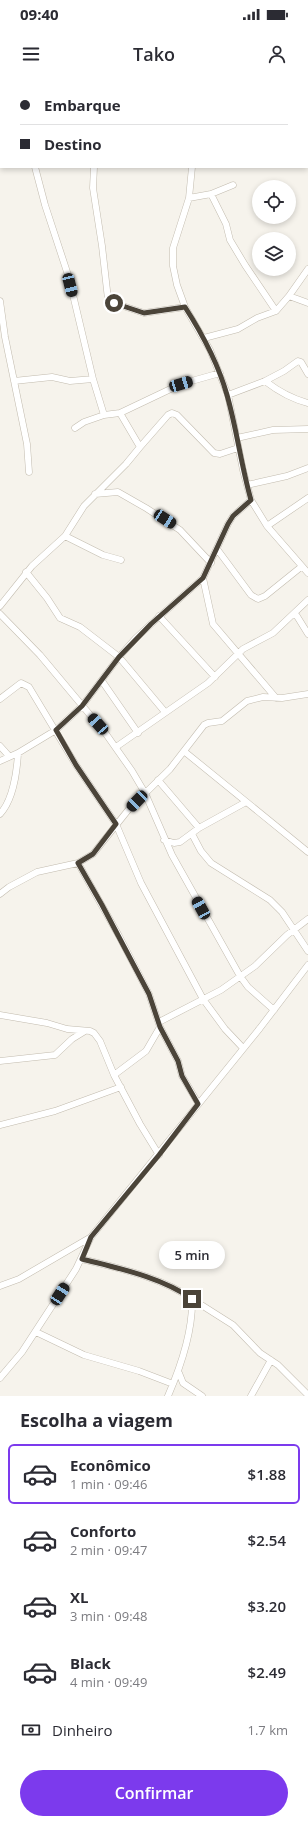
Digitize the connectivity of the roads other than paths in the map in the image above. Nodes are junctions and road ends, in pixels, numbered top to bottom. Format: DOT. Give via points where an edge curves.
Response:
graph roads {
  1 [pos="35,168"];
  2 [pos="94,168"];
  3 [pos="192,168"];
  4 [pos="233,185"];
  5 [pos="211,194"];
  6 [pos="189,198"];
  7 [pos="308,269"];
  8 [pos="289,296"];
  9 [pos="0,302"];
  10 [pos="308,303"];
  11 [pos="185,307"];
  12 [pos="276,311"];
  13 [pos="2,338"];
  14 [pos="204,338"];
  15 [pos="220,373"];
  16 [pos="308,374"];
  17 [pos="93,379"];
  18 [pos="14,381"];
  19 [pos="265,381"];
  20 [pos="228,395"];
  21 [pos="308,403"];
  22 [pos="120,413"];
  23 [pos="104,415"];
  24 [pos="75,428"];
  25 [pos="308,429"];
  26 [pos="237,438"];
  27 [pos="140,447"];
  28 [pos="238,448"];
  29 [pos="308,468"];
  30 [pos="29,472"];
  31 [pos="247,485"];
  32 [pos="95,494"];
  33 [pos="308,498"];
  34 [pos="251,500"];
  35 [pos="266,526"];
  36 [pos="65,536"];
  37 [pos="217,549"];
  38 [pos="121,560"];
  39 [pos="211,563"];
  40 [pos="301,566"];
  41 [pos="26,572"];
  42 [pos="308,573"];
  43 [pos="203,578"];
  44 [pos="308,600"];
  45 [pos="0,606"];
  46 [pos="295,613"];
  47 [pos="0,614"];
  48 [pos="159,616"];
  49 [pos="308,634"];
  50 [pos="238,654"];
  51 [pos="119,657"];
  52 [pos="215,677"];
  53 [pos="102,682"];
  54 [pos="308,694"];
  55 [pos="0,698"];
  56 [pos="276,698"];
  57 [pos="82,706"];
  58 [pos="165,712"];
  59 [pos="56,730"];
  60 [pos="138,733"];
  61 [pos="0,746"];
  62 [pos="116,748"];
  63 [pos="185,752"];
  64 [pos="18,753"];
  65 [pos="8,756"];
  66 [pos="0,760"];
  67 [pos="158,780"];
  68 [pos="145,793"];
  69 [pos="246,802"];
  70 [pos="0,814"];
  71 [pos="116,824"];
  72 [pos="199,828"];
  73 [pos="192,834"];
  74 [pos="164,840"];
  75 [pos="308,852"];
  76 [pos="78,863"];
  77 [pos="0,894"];
  78 [pos="308,919"];
  79 [pos="293,930"];
  80 [pos="308,951"];
  81 [pos="308,965"];
  82 [pos="240,976"];
  83 [pos="203,999"];
  84 [pos="274,1010"];
  85 [pos="0,1015"];
  86 [pos="160,1025"];
  87 [pos="85,1031"];
  88 [pos="243,1048"];
  89 [pos="0,1061"];
  90 [pos="114,1075"];
  91 [pos="121,1087"];
  92 [pos="198,1104"];
  93 [pos="0,1125"];
  94 [pos="159,1155"];
  95 [pos="91,1237"];
  96 [pos="82,1259"];
  97 [pos="0,1286"];
  98 [pos="192,1299"];
  99 [pos="36,1332"];
  100 [pos="271,1360"];
  101 [pos="179,1373"];
  102 [pos="0,1378"];
  103 [pos="173,1384"];
  104 [pos="308,1395"];
  105 [pos="168,1396"];
  106 [pos="202,1396"];
  107 [pos="251,1396"];
  1 -- 17 [label="street" via="69,278"];
  2 -- 11 [label="street" via="92,188 108,299 144,313"];
  3 -- 6 [label="street"];
  4 -- 5 [label="street"];
  5 -- 6 [label="street"];
  5 -- 12 [label="street" via="226,224 230,240"];
  6 -- 11 [label="street" via="173,248 173,266"];
  7 -- 8 [label="street"];
  8 -- 10 [label="street"];
  8 -- 12 [label="street"];
  9 -- 13 [label="street"];
  11 -- 14 [label="street"];
  12 -- 14 [label="street" via="238,329"];
  13 -- 18 [label="street"];
  14 -- 15 [label="street"];
  15 -- 20 [label="street"];
  15 -- 22 [label="street" via="181,384"];
  16 -- 19 [label="street" via="298,361"];
  17 -- 18 [label="street" via="70,382 52,376"];
  17 -- 23 [label="street"];
  18 -- 30 [label="street" via="27,444"];
  19 -- 20 [label="street"];
  19 -- 21 [label="street" via="280,392"];
  20 -- 26 [label="street"];
  22 -- 23 [label="street"];
  22 -- 27 [label="street"];
  23 -- 24 [label="street"];
  25 -- 26 [label="street" via="273,430"];
  26 -- 28 [label="street"];
  27 -- 28 [label="street" via="172,413 214,453 220,454"];
  27 -- 32 [label="street"];
  28 -- 31 [label="street"];
  29 -- 31 [label="street" via="287,476"];
  31 -- 34 [label="street"];
  32 -- 36 [label="street" via="77,514"];
  32 -- 39 [label="street" via="118,492 146,508 180,530"];
  33 -- 35 [label="street"];
  34 -- 35 [label="street"];
  34 -- 37 [label="street" via="233,516"];
  35 -- 40 [label="street"];
  36 -- 38 [label="street" via="103,555"];
  36 -- 41 [label="street"];
  37 -- 39 [label="street"];
  37 -- 40 [label="street" via="251,595 258,599"];
  39 -- 43 [label="street"];
  40 -- 42 [label="street"];
  41 -- 45 [label="street"];
  41 -- 51 [label="street" via="48,598 60,618 76,624"];
  43 -- 48 [label="street"];
  43 -- 50 [label="street" via="211,620"];
  44 -- 46 [label="street"];
  46 -- 49 [label="street"];
  46 -- 50 [label="street" via="273,632"];
  47 -- 57 [label="street" via="40,655"];
  48 -- 51 [label="street"];
  48 -- 52 [label="street"];
  50 -- 52 [label="street"];
  50 -- 56 [label="street"];
  51 -- 53 [label="street"];
  51 -- 58 [label="street"];
  52 -- 58 [label="street"];
  53 -- 57 [label="street"];
  53 -- 60 [label="street"];
  54 -- 56 [label="street"];
  55 -- 59 [label="street" via="19,684 26,684"];
  56 -- 63 [label="street" via="263,697 247,701 222,722 204,725"];
  57 -- 59 [label="street"];
  57 -- 62 [label="street"];
  58 -- 60 [label="street"];
  59 -- 64 [label="street"];
  59 -- 71 [label="street"];
  60 -- 62 [label="street"];
  61 -- 65 [label="street"];
  62 -- 68 [label="street"];
  63 -- 67 [label="street"];
  63 -- 69 [label="street"];
  64 -- 65 [label="street"];
  64 -- 70 [label="street" via="15,777 7,804"];
  65 -- 66 [label="street"];
  67 -- 68 [label="street"];
  67 -- 72 [label="street"];
  68 -- 71 [label="street"];
  68 -- 74 [label="street"];
  69 -- 72 [label="street"];
  69 -- 75 [label="street"];
  71 -- 76 [label="street" via="93,854"];
  71 -- 83 [label="street" via="141,883"];
  72 -- 73 [label="street"];
  73 -- 74 [label="street" via="177,843"];
  73 -- 79 [label="street" via="211,864 270,900 282,912"];
  74 -- 82 [label="street"];
  76 -- 77 [label="street" via="37,872"];
  76 -- 86 [label="street" via="149,994"];
  78 -- 79 [label="street"];
  79 -- 80 [label="street"];
  79 -- 82 [label="street" via="262,960"];
  81 -- 84 [label="street"];
  82 -- 83 [label="street"];
  82 -- 84 [label="street" via="248,987"];
  83 -- 86 [label="street"];
  83 -- 88 [label="street"];
  84 -- 88 [label="street"];
  85 -- 87 [label="street"];
  86 -- 90 [label="street" via="146,1051"];
  86 -- 92 [label="street" via="176,1057 182,1076"];
  87 -- 89 [label="street" via="55,1055"];
  87 -- 90 [label="street" via="90,1031 97,1037"];
  88 -- 92 [label="street"];
  90 -- 91 [label="street"];
  91 -- 93 [label="street" via="55,1111"];
  91 -- 94 [label="street"];
  92 -- 94 [label="street"];
  94 -- 95 [label="street"];
  95 -- 96 [label="street"];
  95 -- 97 [label="street" via="19,1279"];
  96 -- 98 [label="street" via="120,1268 174,1288"];
  96 -- 99 [label="street"];
  98 -- 100 [label="street" via="233,1325 260,1353"];
  98 -- 101 [label="street" via="192,1318"];
  99 -- 102 [label="street"];
  99 -- 103 [label="street" via="84,1355"];
  100 -- 104 [label="street"];
  100 -- 107 [label="street"];
  101 -- 103 [label="street"];
  101 -- 106 [label="street" via="183,1383"];
  103 -- 105 [label="street"];
}
